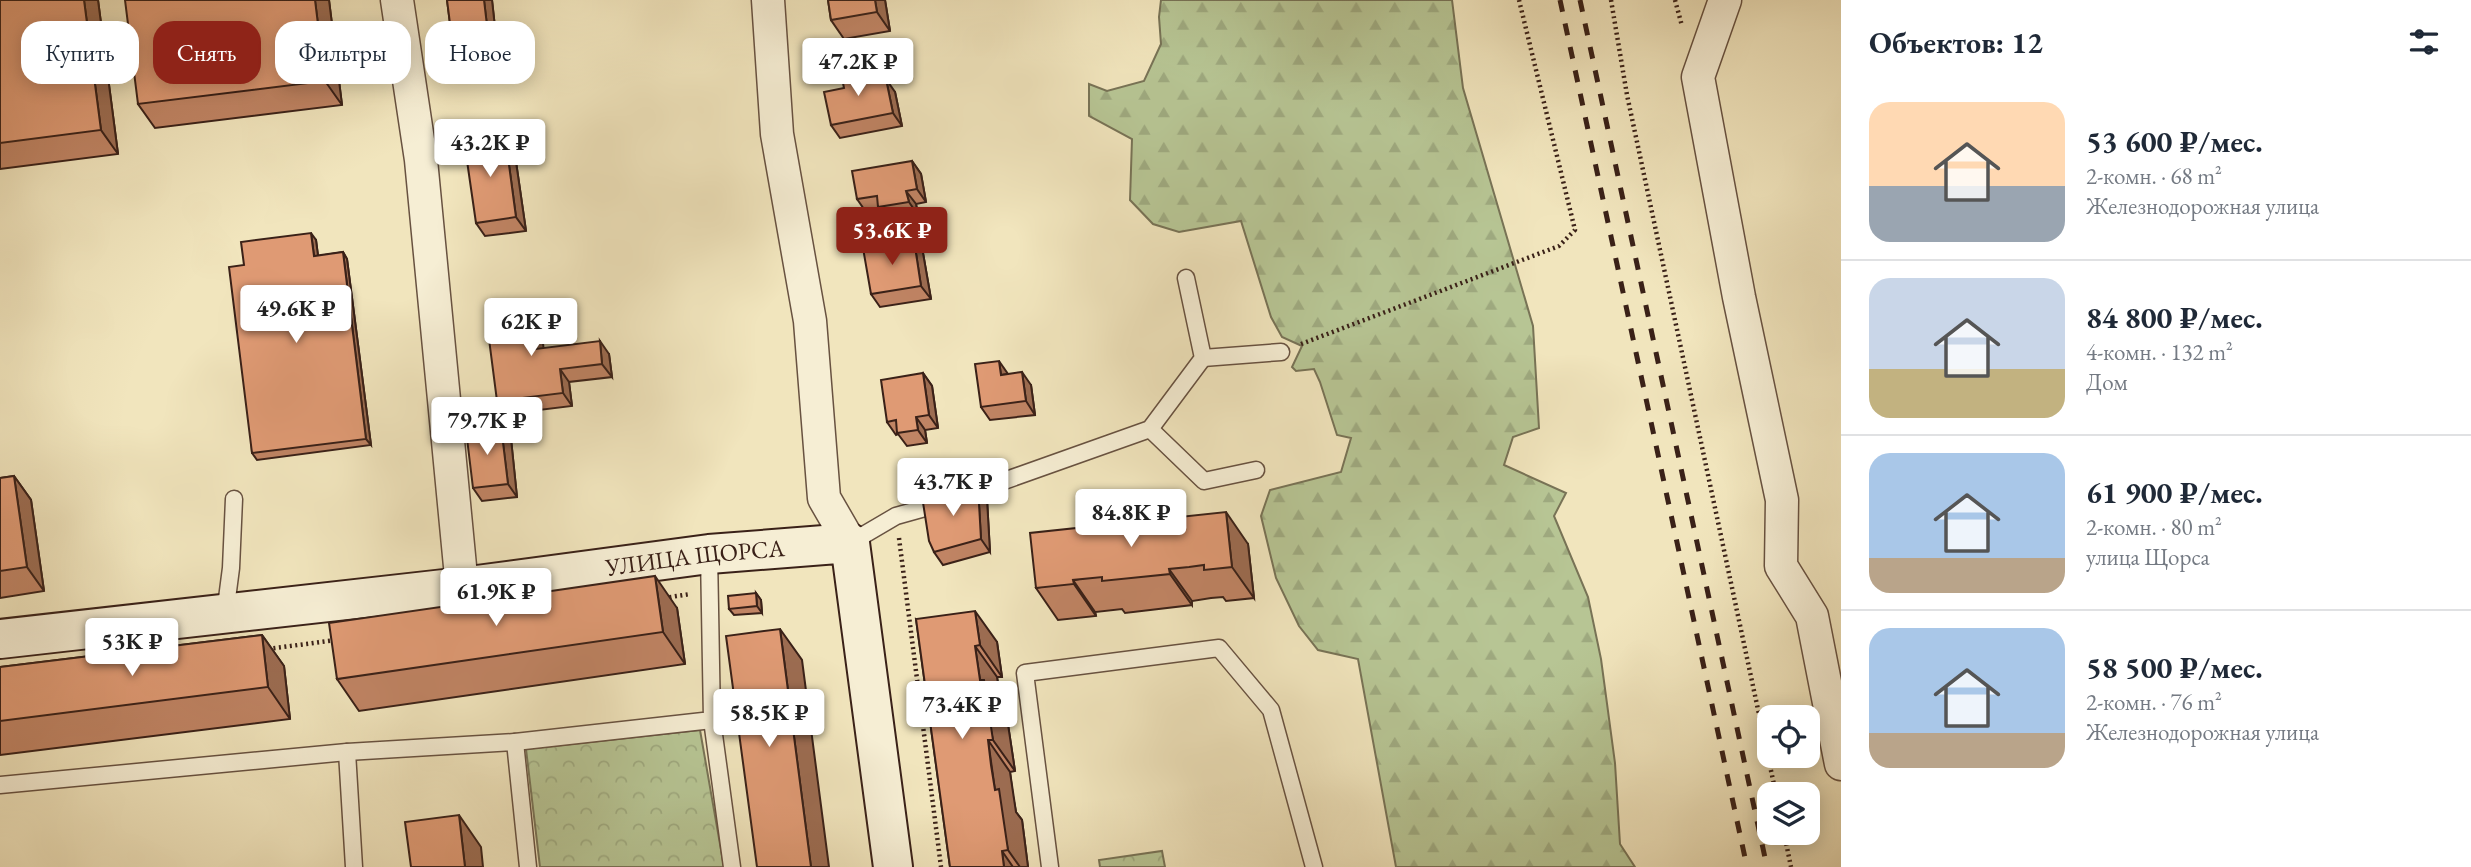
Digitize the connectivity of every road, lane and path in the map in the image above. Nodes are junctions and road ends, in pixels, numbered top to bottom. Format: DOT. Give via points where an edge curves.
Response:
graph roads {
  1 [pos="397,0"];
  2 [pos="768,0"];
  3 [pos="1520,0"];
  4 [pos="1611,0"];
  5 [pos="1725,0"];
  6 [pos="1186,278"];
  7 [pos="1281,352"];
  8 [pos="1203,358"];
  9 [pos="1150,429"];
  10 [pos="1256,470"];
  11 [pos="234,499"];
  12 [pos="896,516"];
  13 [pos="850,543"];
  14 [pos="709,554"];
  15 [pos="461,587"];
  16 [pos="710,592"];
  17 [pos="656,599"];
  18 [pos="225,614"];
  19 [pos="0,639"];
  20 [pos="341,639"];
  21 [pos="260,650"];
  22 [pos="712,720"];
  23 [pos="515,743"];
  24 [pos="347,752"];
  25 [pos="1841,764"];
  26 [pos="1773,782"];
  27 [pos="0,785"];
  28 [pos="1786,845"];
  29 [pos="354,867"];
  30 [pos="528,867"];
  31 [pos="732,867"];
  32 [pos="893,867"];
  33 [pos="941,867"];
  34 [pos="1050,867"];
  35 [pos="1314,867"];
  36 [pos="1791,867"];
  1 -- 15 [label="street" via="421,160"];
  2 -- 13 [label="street" via="777,134 810,321 824,498"];
  3 -- 7 [label="path" via="1575,230 1559,246"];
  4 -- 26 [label="path" via="1627,95"];
  5 -- 25 [label="street" via="1698,77 1738,297 1782,500 1781,566 1812,616"];
  6 -- 8 [label="lane"];
  7 -- 8 [label="lane"];
  8 -- 9 [label="lane"];
  9 -- 10 [label="lane" via="1204,481"];
  9 -- 12 [label="lane"];
  11 -- 18 [label="lane"];
  12 -- 13 [label="lane"];
  12 -- 33 [label="path"];
  13 -- 14 [label="main road, УЛИЦА ЩОРСА"];
  13 -- 32 [label="main road"];
  14 -- 15 [label="main road, УЛИЦА ЩОРСА"];
  14 -- 16 [label="lane"];
  15 -- 18 [label="main road, УЛИЦА ЩОРСА"];
  16 -- 17 [label="path"];
  16 -- 22 [label="lane"];
  18 -- 19 [label="main road, УЛИЦА ЩОРСА"];
  20 -- 21 [label="path"];
  22 -- 23 [label="lane"];
  22 -- 31 [label="lane"];
  23 -- 24 [label="lane"];
  23 -- 30 [label="lane"];
  24 -- 27 [label="lane"];
  24 -- 29 [label="lane"];
  28 -- 36 [label="path"];
  34 -- 35 [label="lane" via="1025,673 1219,648 1270,710"];
}
